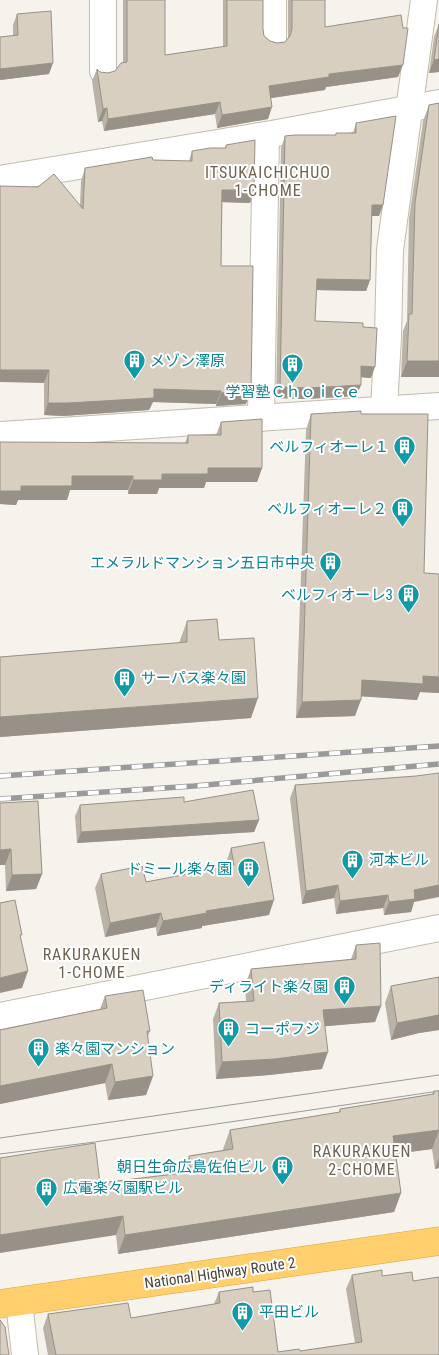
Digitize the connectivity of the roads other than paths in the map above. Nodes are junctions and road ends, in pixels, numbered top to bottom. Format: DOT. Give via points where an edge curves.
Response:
graph roads {
  1 [pos="103,0"];
  2 [pos="273,0"];
  3 [pos="424,0"];
  4 [pos="273,41"];
  5 [pos="103,71"];
  6 [pos="439,103"];
  7 [pos="410,110"];
  8 [pos="266,134"];
  9 [pos="0,179"];
  10 [pos="439,406"];
  11 [pos="384,409"];
  12 [pos="261,418"];
  13 [pos="0,436"];
  14 [pos="439,928"];
  15 [pos="0,1016"];
  16 [pos="439,1241"];
  17 [pos="9,1303"];
  18 [pos="25,1355"];
  1 -- 5 [label="street"];
  2 -- 4 [label="street"];
  3 -- 7 [label="street"];
  6 -- 7 [label="street"];
  7 -- 8 [label="street"];
  7 -- 11 [label="street" via="390,250"];
  8 -- 9 [label="street"];
  8 -- 12 [label="street"];
  10 -- 11 [label="street"];
  11 -- 12 [label="street"];
  12 -- 13 [label="street"];
  14 -- 15 [label="street"];
  16 -- 17 [label="highway, National Highway Route 2"];
  17 -- 18 [label="street"];
}
